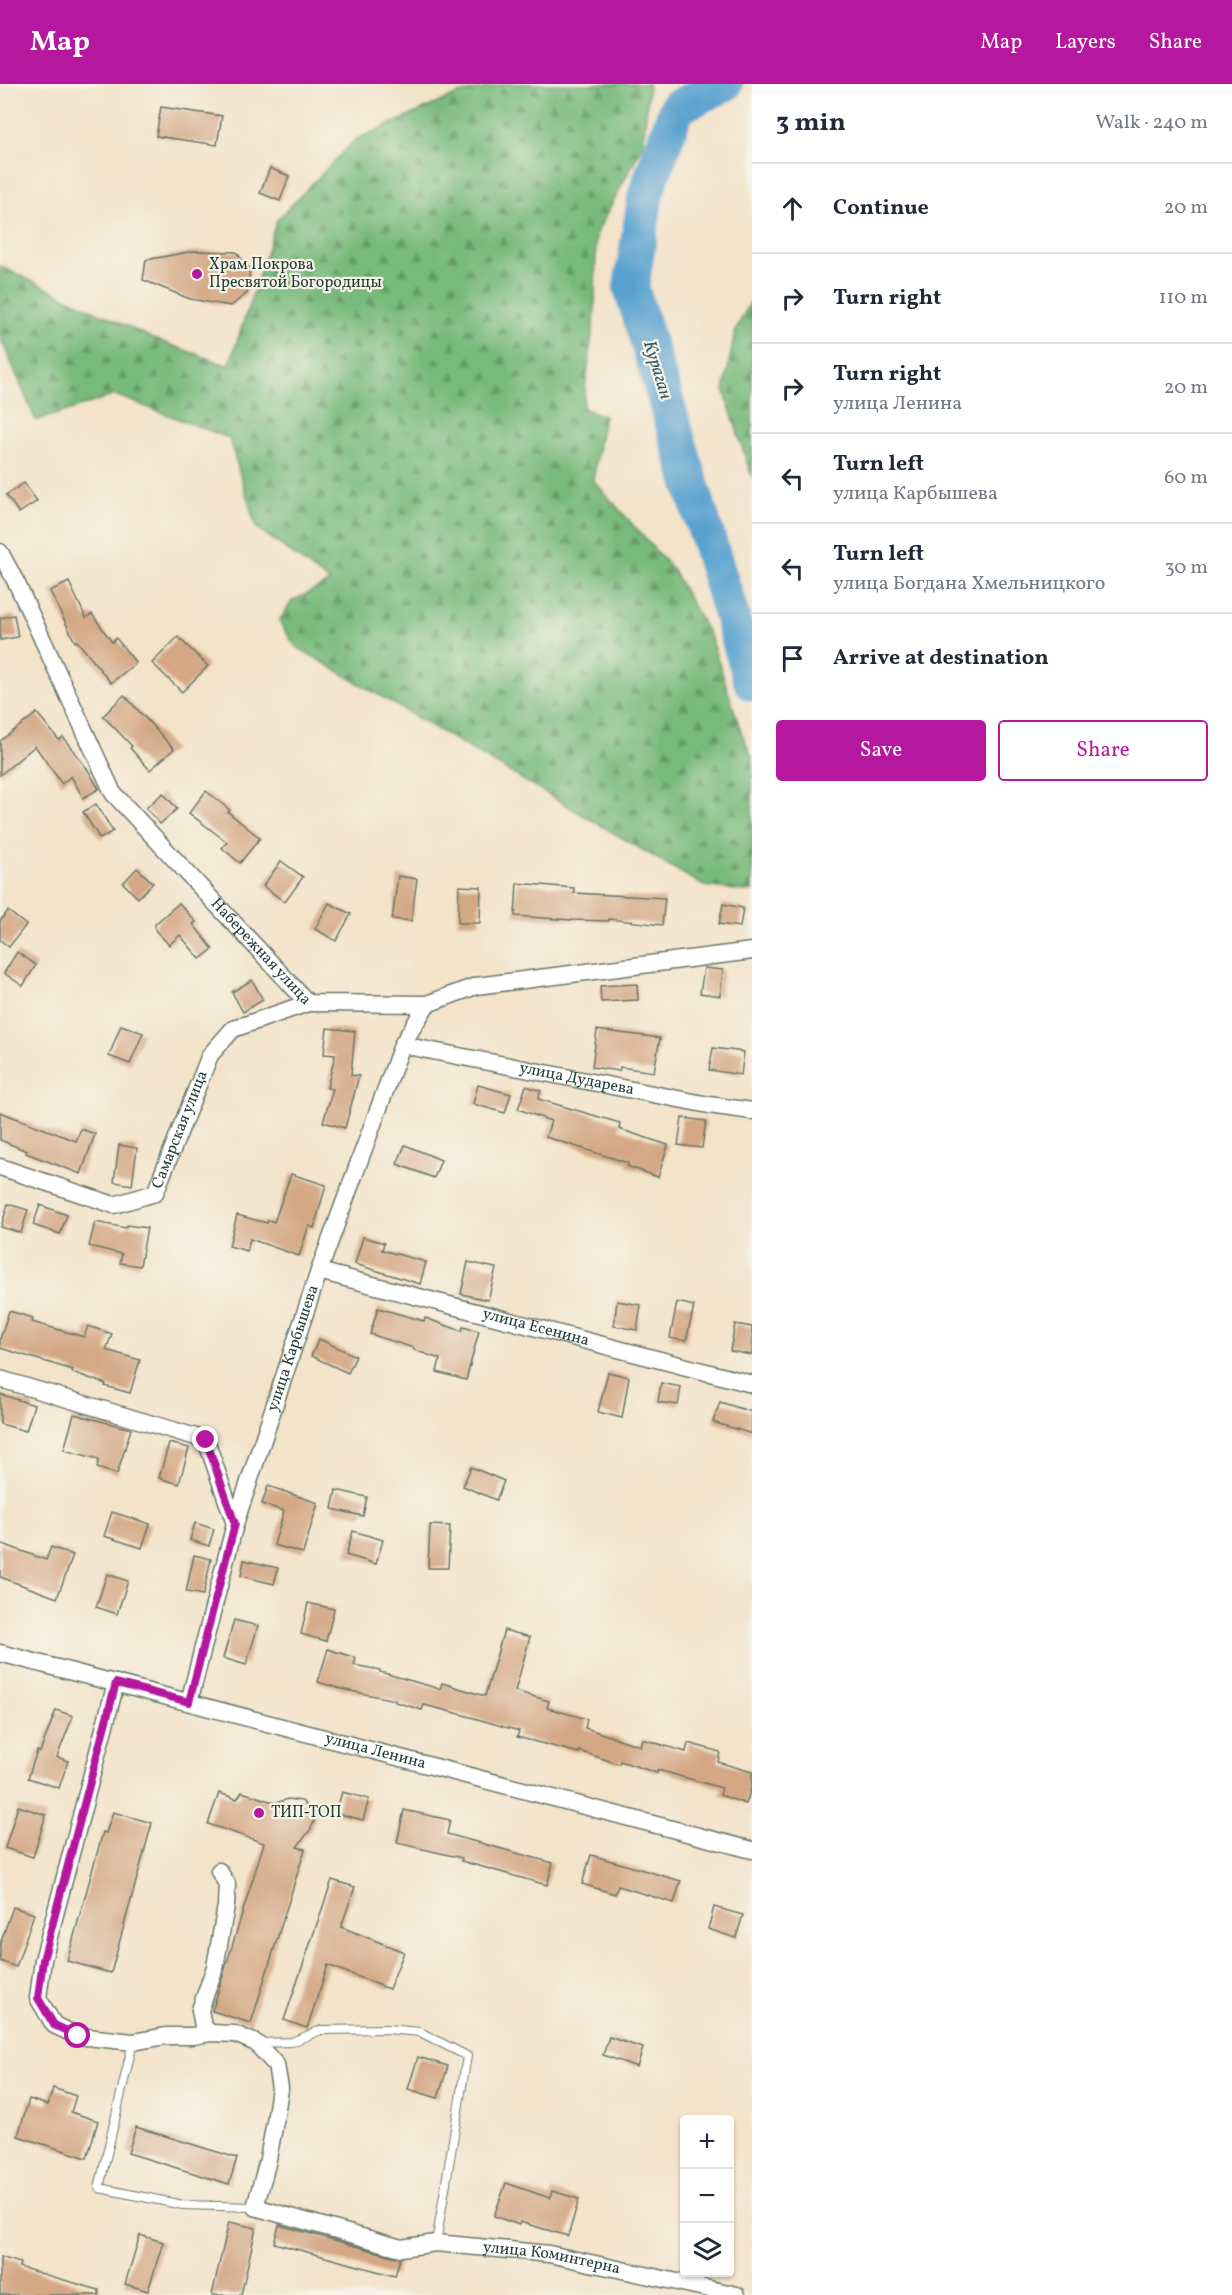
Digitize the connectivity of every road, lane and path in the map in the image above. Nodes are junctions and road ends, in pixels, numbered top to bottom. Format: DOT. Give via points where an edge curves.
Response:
graph roads {
  1 [pos="0,552"];
  2 [pos="752,951"];
  3 [pos="308,1003"];
  4 [pos="427,1004"];
  5 [pos="402,1045"];
  6 [pos="752,1111"];
  7 [pos="0,1167"];
  8 [pos="319,1271"];
  9 [pos="0,1379"];
  10 [pos="752,1384"];
  11 [pos="235,1524"];
  12 [pos="0,1653"];
  13 [pos="116,1683"];
  14 [pos="189,1702"];
  15 [pos="752,1850"];
  16 [pos="219,1871"];
  17 [pos="210,2032"];
  18 [pos="133,2042"];
  19 [pos="256,2043"];
  20 [pos="255,2207"];
  21 [pos="436,2243"];
  22 [pos="737,2295"];
  1 -- 3 [label="street, Набережная улица" via="113,793"];
  2 -- 4 [label="street, Набережная улица" via="476,986"];
  3 -- 4 [label="street, Набережная улица"];
  3 -- 7 [label="street, Самарская улица" via="233,1029 210,1055 155,1193 114,1205"];
  4 -- 5 [label="street, улица Карбышева"];
  5 -- 6 [label="street, улица Дударева" via="709,1106"];
  5 -- 8 [label="street, улица Карбышева"];
  8 -- 10 [label="street, улица Есенина"];
  8 -- 11 [label="street, улица Карбышева"];
  9 -- 11 [label="street" via="206,1440"];
  11 -- 14 [label="street, улица Карбышева"];
  12 -- 13 [label="street, улица Ленина"];
  13 -- 14 [label="street, улица Ленина"];
  13 -- 18 [label="street" via="43,1960 38,1998 54,2025 78,2036"];
  14 -- 15 [label="street, улица Ленина"];
  16 -- 17 [label="street" via="227,1884 223,1933 200,2010 203,2026"];
  17 -- 18 [label="street"];
  17 -- 19 [label="street" via="235,2034"];
  18 -- 20 [label="lane" via="99,2188 183,2205"];
  19 -- 20 [label="street" via="276,2065 280,2088"];
  19 -- 21 [label="lane" via="292,2042 321,2030 387,2029 420,2032 467,2056"];
  20 -- 21 [label="street, улица Коминтерна" via="401,2248"];
  21 -- 22 [label="street, улица Коминтерна" via="549,2254"];
}
